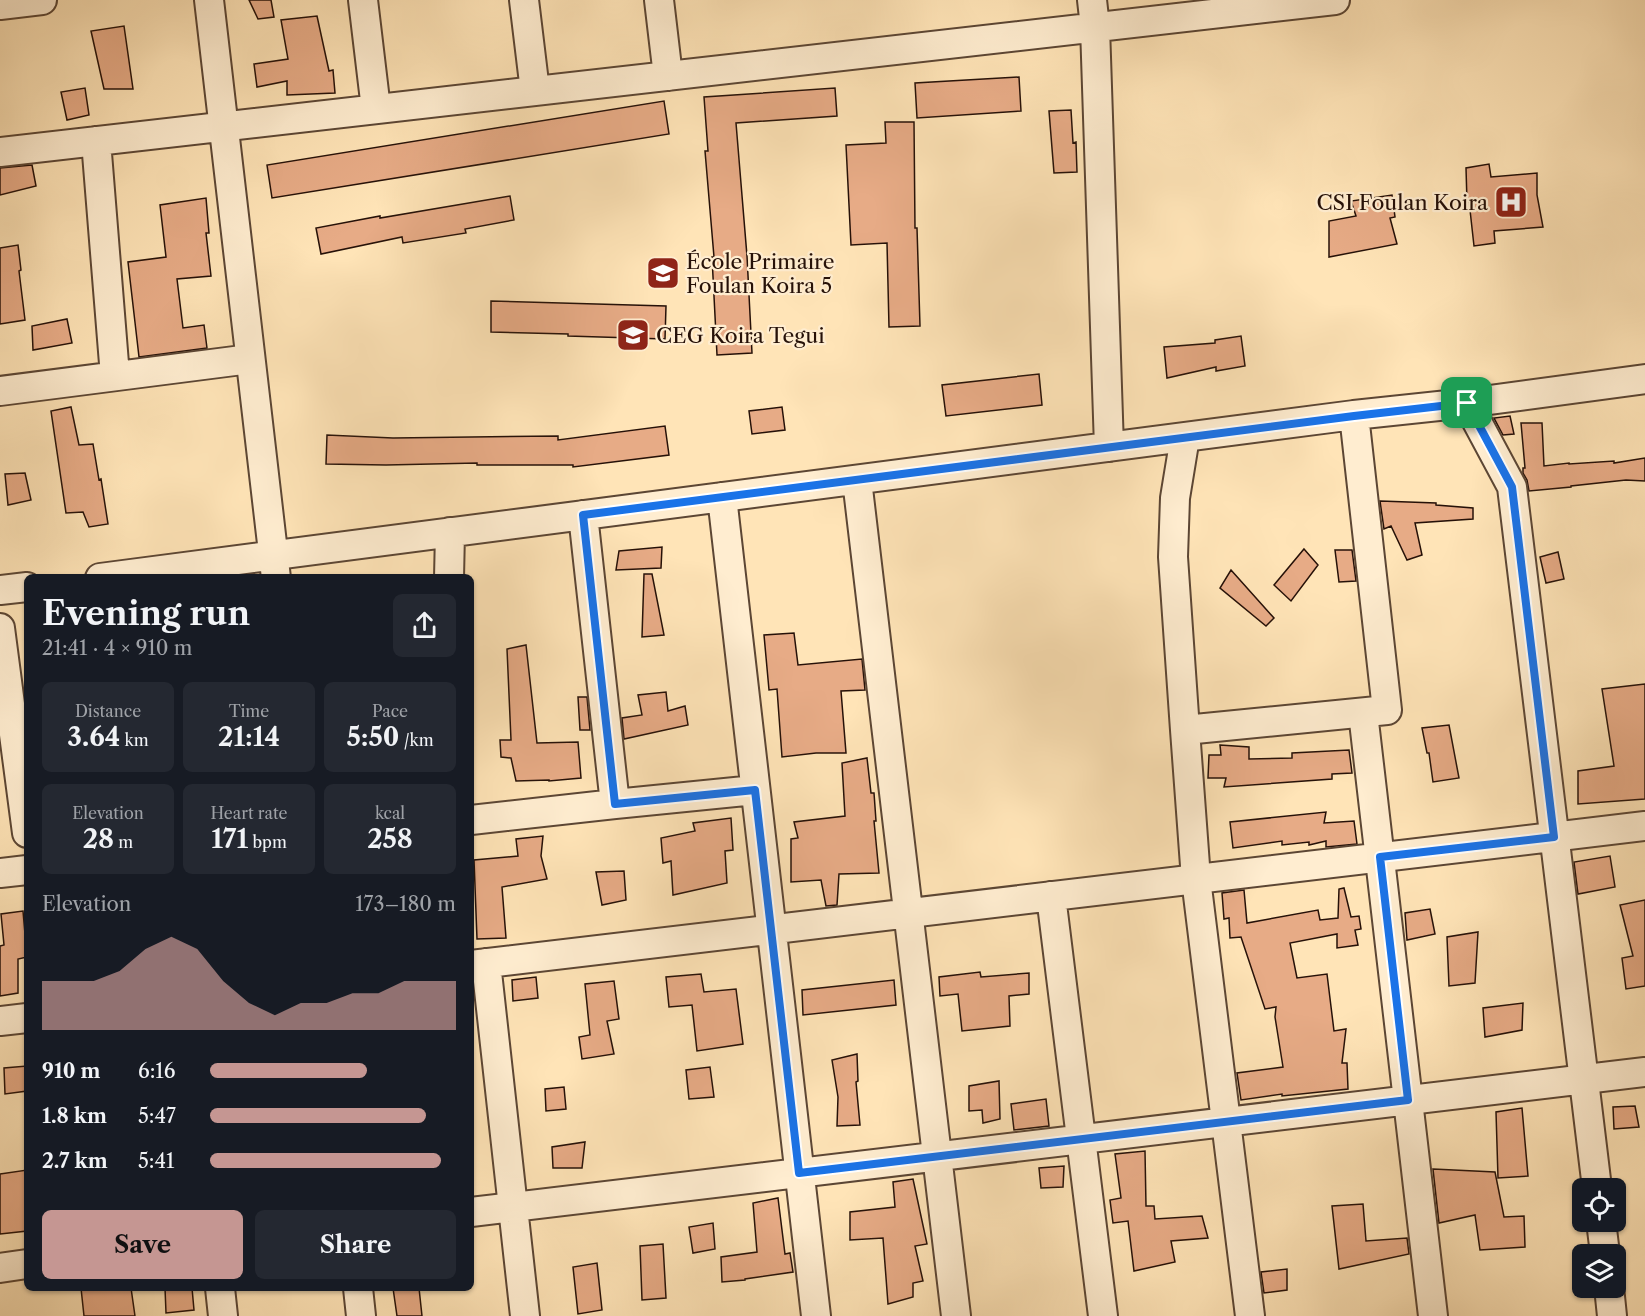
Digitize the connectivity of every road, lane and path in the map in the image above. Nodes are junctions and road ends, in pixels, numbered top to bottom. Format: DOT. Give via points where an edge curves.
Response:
graph roads {
  1 [pos="42,0"];
  2 [pos="209,0"];
  3 [pos="363,0"];
  4 [pos="524,0"];
  5 [pos="659,0"];
  6 [pos="1335,0"];
  7 [pos="1285,3"];
  8 [pos="0,5"];
  9 [pos="1093,14"];
  10 [pos="668,76"];
  11 [pos="535,91"];
  12 [pos="376,109"];
  13 [pos="224,126"];
  14 [pos="96,141"];
  15 [pos="0,152"];
  16 [pos="250,359"];
  17 [pos="115,376"];
  18 [pos="1645,379"];
  19 [pos="0,391"];
  20 [pos="1467,403"];
  21 [pos="1354,416"];
  22 [pos="1185,437"];
  23 [pos="1109,447"];
  24 [pos="857,480"];
  25 [pos="722,497"];
  26 [pos="583,515"];
  27 [pos="450,532"];
  28 [pos="274,566"];
  29 [pos="155,574"];
  30 [pos="449,574"];
  31 [pos="24,587"];
  32 [pos="0,590"];
  33 [pos="0,628"];
  34 [pos="1363,712"];
  35 [pos="1185,730"];
  36 [pos="755,790"];
  37 [pos="615,804"];
  38 [pos="24,809"];
  39 [pos="474,820"];
  40 [pos="1645,826"];
  41 [pos="1554,837"];
  42 [pos="1380,857"];
  43 [pos="24,870"];
  44 [pos="0,873"];
  45 [pos="1196,879"];
  46 [pos="1051,896"];
  47 [pos="909,913"];
  48 [pos="771,929"];
  49 [pos="479,964"];
  50 [pos="24,1017"];
  51 [pos="0,1021"];
  52 [pos="1645,1072"];
  53 [pos="1584,1079"];
  54 [pos="1408,1100"];
  55 [pos="1226,1122"];
  56 [pos="1081,1139"];
  57 [pos="937,1156"];
  58 [pos="799,1173"];
  59 [pos="1596,1178"];
  60 [pos="513,1207"];
  61 [pos="474,1212"];
  62 [pos="24,1264"];
  63 [pos="0,1268"];
  64 [pos="220,1291"];
  65 [pos="358,1291"];
  66 [pos="1610,1298"];
  67 [pos="810,1315"];
  68 [pos="223,1316"];
  69 [pos="361,1316"];
  70 [pos="525,1316"];
  71 [pos="957,1316"];
  72 [pos="1102,1316"];
  73 [pos="1250,1316"];
  74 [pos="1433,1316"];
  75 [pos="1612,1316"];
  1 -- 8 [label="street"];
  2 -- 13 [label="street"];
  3 -- 12 [label="street"];
  4 -- 11 [label="street"];
  5 -- 10 [label="street"];
  6 -- 7 [label="street"];
  7 -- 9 [label="street"];
  9 -- 10 [label="street"];
  9 -- 23 [label="street"];
  10 -- 11 [label="street"];
  11 -- 12 [label="street"];
  12 -- 13 [label="street"];
  13 -- 14 [label="street"];
  13 -- 16 [label="street"];
  14 -- 15 [label="street"];
  14 -- 17 [label="street"];
  16 -- 17 [label="street"];
  16 -- 28 [label="street"];
  17 -- 19 [label="street"];
  18 -- 20 [label="street"];
  20 -- 21 [label="street"];
  20 -- 41 [label="street" via="1512,487"];
  21 -- 22 [label="street"];
  21 -- 34 [label="street" via="1387,710"];
  22 -- 23 [label="street"];
  22 -- 35 [label="street" via="1175,498 1173,557"];
  23 -- 24 [label="street"];
  24 -- 25 [label="street"];
  24 -- 47 [label="street"];
  25 -- 26 [label="street"];
  25 -- 36 [label="street"];
  26 -- 27 [label="street"];
  26 -- 37 [label="street"];
  27 -- 28 [label="street"];
  27 -- 30 [label="street"];
  28 -- 29 [label="street"];
  31 -- 32 [label="street"];
  33 -- 38 [label="street"];
  34 -- 35 [label="street"];
  34 -- 42 [label="street"];
  35 -- 45 [label="street"];
  36 -- 37 [label="street"];
  36 -- 48 [label="street"];
  37 -- 39 [label="street"];
  40 -- 41 [label="street"];
  41 -- 42 [label="street"];
  41 -- 53 [label="street"];
  42 -- 45 [label="street"];
  42 -- 54 [label="street"];
  43 -- 44 [label="street"];
  45 -- 46 [label="street"];
  45 -- 55 [label="street"];
  46 -- 47 [label="street"];
  46 -- 56 [label="street"];
  47 -- 48 [label="street"];
  47 -- 57 [label="street"];
  48 -- 49 [label="street"];
  48 -- 58 [label="street"];
  49 -- 60 [label="street"];
  50 -- 51 [label="street"];
  52 -- 53 [label="street"];
  53 -- 54 [label="street"];
  53 -- 59 [label="street"];
  54 -- 55 [label="street"];
  54 -- 74 [label="street"];
  55 -- 56 [label="street"];
  55 -- 73 [label="street"];
  56 -- 57 [label="street"];
  56 -- 72 [label="street"];
  57 -- 58 [label="street"];
  57 -- 71 [label="street"];
  58 -- 60 [label="street"];
  58 -- 67 [label="street"];
  60 -- 61 [label="street"];
  60 -- 70 [label="street"];
  62 -- 63 [label="street"];
  64 -- 68 [label="street"];
  65 -- 69 [label="street"];
  66 -- 75 [label="street"];
}
